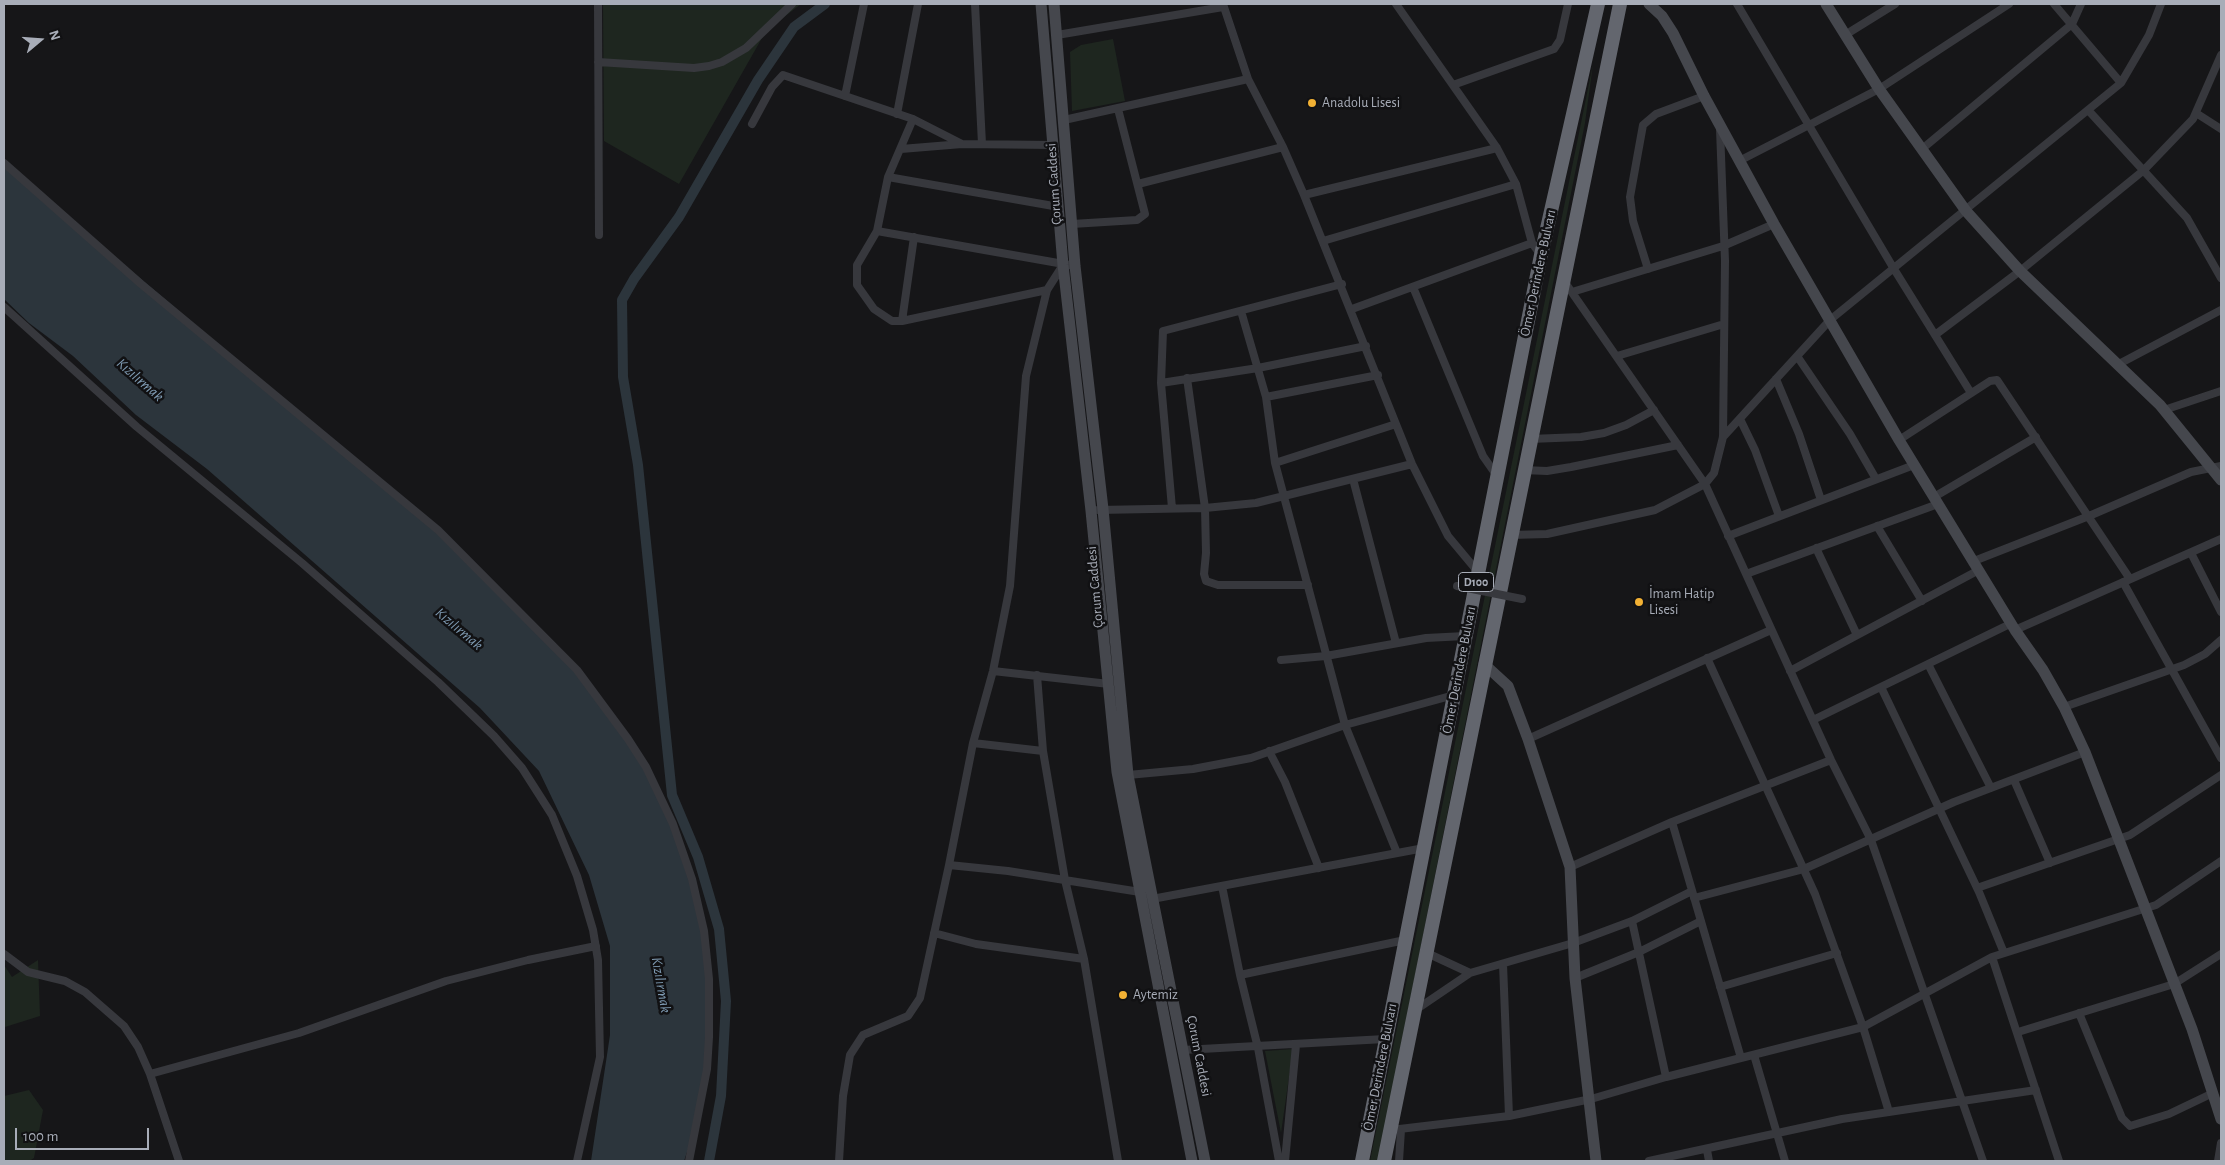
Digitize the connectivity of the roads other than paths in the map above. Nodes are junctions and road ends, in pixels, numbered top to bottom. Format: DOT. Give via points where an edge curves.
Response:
graph roads {
  1 [pos="598,4"];
  2 [pos="792,4"];
  3 [pos="864,4"];
  4 [pos="918,4"];
  5 [pos="975,4"];
  6 [pos="1041,4"];
  7 [pos="1054,4"];
  8 [pos="1396,4"];
  9 [pos="1568,4"];
  10 [pos="1598,4"];
  11 [pos="1620,4"];
  12 [pos="1649,4"];
  13 [pos="1737,4"];
  14 [pos="1826,4"];
  15 [pos="1895,4"];
  16 [pos="2009,4"];
  17 [pos="2054,4"];
  18 [pos="2080,4"];
  19 [pos="2161,4"];
  20 [pos="1223,5"];
  21 [pos="2072,24"];
  22 [pos="1056,35"];
  23 [pos="1845,35"];
  24 [pos="2221,55"];
  25 [pos="598,62"];
  26 [pos="1248,79"];
  27 [pos="2121,82"];
  28 [pos="1452,86"];
  29 [pos="1879,89"];
  30 [pos="845,96"];
  31 [pos="1704,96"];
  32 [pos="1118,109"];
  33 [pos="2088,110"];
  34 [pos="2196,113"];
  35 [pos="898,114"];
  36 [pos="913,120"];
  37 [pos="1064,120"];
  38 [pos="752,124"];
  39 [pos="1809,124"];
  40 [pos="1720,128"];
  41 [pos="2221,129"];
  42 [pos="962,144"];
  43 [pos="982,144"];
  44 [pos="1053,145"];
  45 [pos="1283,147"];
  46 [pos="1497,148"];
  47 [pos="900,149"];
  48 [pos="1922,149"];
  49 [pos="1739,161"];
  50 [pos="4,163"];
  51 [pos="2144,170"];
  52 [pos="888,177"];
  53 [pos="1138,184"];
  54 [pos="1516,184"];
  55 [pos="1304,195"];
  56 [pos="1059,207"];
  57 [pos="1966,210"];
  58 [pos="1072,224"];
  59 [pos="1774,224"];
  60 [pos="877,231"];
  61 [pos="599,235"];
  62 [pos="914,237"];
  63 [pos="1323,240"];
  64 [pos="1532,243"];
  65 [pos="1723,246"];
  66 [pos="1541,255"];
  67 [pos="1063,264"];
  68 [pos="1075,266"];
  69 [pos="1648,269"];
  70 [pos="1894,269"];
  71 [pos="2020,271"];
  72 [pos="2221,278"];
  73 [pos="1562,279"];
  74 [pos="1342,284"];
  75 [pos="1413,287"];
  76 [pos="1048,290"];
  77 [pos="1572,292"];
  78 [pos="4,307"];
  79 [pos="1352,309"];
  80 [pos="2221,310"];
  81 [pos="1241,311"];
  82 [pos="1830,320"];
  83 [pos="902,321"];
  84 [pos="1724,324"];
  85 [pos="1935,335"];
  86 [pos="1366,346"];
  87 [pos="1617,356"];
  88 [pos="1797,356"];
  89 [pos="2117,365"];
  90 [pos="1258,368"];
  91 [pos="1378,375"];
  92 [pos="1187,378"];
  93 [pos="1776,379"];
  94 [pos="1161,383"];
  95 [pos="2221,391"];
  96 [pos="1971,393"];
  97 [pos="1266,396"];
  98 [pos="1654,410"];
  99 [pos="2164,410"];
  100 [pos="1740,419"];
  101 [pos="1396,424"];
  102 [pos="1723,437"];
  103 [pos="2036,437"];
  104 [pos="1530,439"];
  105 [pos="1899,440"];
  106 [pos="1678,446"];
  107 [pos="1275,463"];
  108 [pos="1412,464"];
  109 [pos="1914,465"];
  110 [pos="2217,467"];
  111 [pos="1523,470"];
  112 [pos="1497,476"];
  113 [pos="1353,479"];
  114 [pos="1876,479"];
  115 [pos="2221,480"];
  116 [pos="1705,484"];
  117 [pos="1284,496"];
  118 [pos="1821,500"];
  119 [pos="1936,501"];
  120 [pos="1172,508"];
  121 [pos="1205,508"];
  122 [pos="1097,510"];
  123 [pos="1779,516"];
  124 [pos="2089,516"];
  125 [pos="1876,526"];
  126 [pos="1511,535"];
  127 [pos="1728,536"];
  128 [pos="2221,539"];
  129 [pos="1816,548"];
  130 [pos="2190,553"];
  131 [pos="1976,566"];
  132 [pos="1478,572"];
  133 [pos="1746,574"];
  134 [pos="2127,581"];
  135 [pos="1308,586"];
  136 [pos="1457,586"];
  137 [pos="1522,599"];
  138 [pos="1922,601"];
  139 [pos="2221,612"];
  140 [pos="2014,626"];
  141 [pos="1771,630"];
  142 [pos="1858,635"];
  143 [pos="1465,636"];
  144 [pos="2221,640"];
  145 [pos="1396,643"];
  146 [pos="1326,656"];
  147 [pos="1707,658"];
  148 [pos="1281,660"];
  149 [pos="1484,664"];
  150 [pos="1928,664"];
  151 [pos="2172,670"];
  152 [pos="994,671"];
  153 [pos="1790,671"];
  154 [pos="1037,675"];
  155 [pos="1110,684"];
  156 [pos="1882,687"];
  157 [pos="1454,695"];
  158 [pos="2064,707"];
  159 [pos="1813,720"];
  160 [pos="1345,725"];
  161 [pos="1528,738"];
  162 [pos="973,742"];
  163 [pos="1043,751"];
  164 [pos="1269,751"];
  165 [pos="2085,752"];
  166 [pos="2221,758"];
  167 [pos="1831,760"];
  168 [pos="1128,775"];
  169 [pos="2221,775"];
  170 [pos="2014,780"];
  171 [pos="1766,785"];
  172 [pos="1991,788"];
  173 [pos="1939,809"];
  174 [pos="1672,822"];
  175 [pos="2117,839"];
  176 [pos="1871,840"];
  177 [pos="1424,848"];
  178 [pos="1397,853"];
  179 [pos="2221,862"];
  180 [pos="2050,864"];
  181 [pos="950,865"];
  182 [pos="1570,867"];
  183 [pos="1319,868"];
  184 [pos="1804,869"];
  185 [pos="1065,880"];
  186 [pos="1222,886"];
  187 [pos="1977,888"];
  188 [pos="1140,892"];
  189 [pos="1693,894"];
  190 [pos="1152,899"];
  191 [pos="2144,909"];
  192 [pos="1632,921"];
  193 [pos="1701,921"];
  194 [pos="934,933"];
  195 [pos="1405,940"];
  196 [pos="1572,943"];
  197 [pos="596,946"];
  198 [pos="1639,952"];
  199 [pos="1427,953"];
  200 [pos="1836,953"];
  201 [pos="2004,953"];
  202 [pos="4,954"];
  203 [pos="2221,954"];
  204 [pos="1992,957"];
  205 [pos="1084,958"];
  206 [pos="1503,964"];
  207 [pos="1470,973"];
  208 [pos="1240,975"];
  209 [pos="1575,978"];
  210 [pos="2174,984"];
  211 [pos="1720,987"];
  212 [pos="1925,995"];
  213 [pos="1416,1009"];
  214 [pos="2079,1013"];
  215 [pos="1863,1028"];
  216 [pos="2018,1032"];
  217 [pos="1385,1039"];
  218 [pos="1296,1045"];
  219 [pos="1258,1048"];
  220 [pos="1183,1050"];
  221 [pos="1754,1055"];
  222 [pos="1741,1058"];
  223 [pos="150,1074"];
  224 [pos="1666,1077"];
  225 [pos="2036,1090"];
  226 [pos="2213,1093"];
  227 [pos="1591,1098"];
  228 [pos="1962,1101"];
  229 [pos="1889,1112"];
  230 [pos="1510,1116"];
  231 [pos="2221,1119"];
  232 [pos="1396,1130"];
  233 [pos="1778,1134"];
  234 [pos="2221,1143"];
  235 [pos="1706,1150"];
  236 [pos="1673,1159"];
  237 [pos="179,1161"];
  238 [pos="577,1161"];
  239 [pos="689,1161"];
  240 [pos="839,1161"];
  241 [pos="1118,1161"];
  242 [pos="1192,1161"];
  243 [pos="1205,1161"];
  244 [pos="1279,1161"];
  245 [pos="1285,1161"];
  246 [pos="1362,1161"];
  247 [pos="1384,1161"];
  248 [pos="1399,1161"];
  249 [pos="1596,1161"];
  250 [pos="1649,1161"];
  251 [pos="1709,1161"];
  252 [pos="1785,1161"];
  253 [pos="1983,1161"];
  254 [pos="2059,1161"];
  255 [pos="2218,1161"];
  1 -- 25 [label="street"];
  2 -- 25 [label="street" via="746,48 709,66 694,68"];
  3 -- 30 [label="street"];
  4 -- 35 [label="street"];
  5 -- 43 [label="street"];
  6 -- 44 [label="street, Çorum Caddesi"];
  7 -- 22 [label="street, Çorum Caddesi"];
  8 -- 28 [label="street"];
  9 -- 28 [label="street" via="1560,40 1554,48"];
  10 -- 66 [label="highway, Ömer Derindere Bulvarı / D100"];
  11 -- 73 [label="highway, Ömer Derindere Bulvarı / D100"];
  12 -- 31 [label="street" via="1667,23"];
  13 -- 39 [label="street"];
  14 -- 23 [label="street"];
  15 -- 23 [label="street"];
  16 -- 29 [label="street"];
  17 -- 21 [label="street"];
  18 -- 21 [label="street"];
  19 -- 27 [label="street" via="2149,35"];
  20 -- 22 [label="street"];
  20 -- 26 [label="street"];
  21 -- 27 [label="street"];
  21 -- 48 [label="street"];
  22 -- 37 [label="street, Çorum Caddesi"];
  23 -- 29 [label="street"];
  24 -- 34 [label="street"];
  25 -- 61 [label="street"];
  26 -- 32 [label="street"];
  26 -- 45 [label="street"];
  27 -- 33 [label="street"];
  28 -- 46 [label="street"];
  29 -- 39 [label="street"];
  29 -- 48 [label="street"];
  30 -- 35 [label="street"];
  30 -- 38 [label="street" via="783,75 772,87"];
  31 -- 40 [label="street"];
  31 -- 69 [label="street" via="1656,114 1643,125 1630,197 1633,221"];
  32 -- 37 [label="street"];
  32 -- 53 [label="street"];
  33 -- 51 [label="street"];
  33 -- 57 [label="street"];
  34 -- 41 [label="street"];
  34 -- 51 [label="street"];
  35 -- 36 [label="street"];
  36 -- 42 [label="street"];
  36 -- 47 [label="street"];
  37 -- 58 [label="street, Çorum Caddesi"];
  39 -- 49 [label="street"];
  39 -- 70 [label="street"];
  40 -- 49 [label="street"];
  40 -- 65 [label="street"];
  42 -- 43 [label="street"];
  42 -- 47 [label="street"];
  43 -- 44 [label="street"];
  44 -- 56 [label="street, Çorum Caddesi"];
  45 -- 53 [label="street"];
  45 -- 55 [label="street"];
  46 -- 54 [label="street"];
  46 -- 55 [label="street"];
  47 -- 52 [label="street"];
  48 -- 57 [label="street"];
  49 -- 59 [label="street"];
  50 -- 239 [label="street" via="141,284 438,530 577,670 628,739 662,797 684,851 706,946 710,1004 707,1069"];
  51 -- 71 [label="street"];
  51 -- 72 [label="street" via="2187,218"];
  52 -- 56 [label="street"];
  52 -- 60 [label="street"];
  53 -- 58 [label="street" via="1146,210 1144,217"];
  54 -- 63 [label="street"];
  54 -- 64 [label="street"];
  55 -- 63 [label="street"];
  56 -- 67 [label="street, Çorum Caddesi"];
  57 -- 70 [label="street"];
  57 -- 71 [label="street"];
  58 -- 68 [label="street, Çorum Caddesi"];
  59 -- 65 [label="street"];
  59 -- 82 [label="street"];
  60 -- 62 [label="street"];
  60 -- 83 [label="street" via="858,265 857,285 874,309 892,321"];
  62 -- 67 [label="street"];
  62 -- 83 [label="street"];
  63 -- 74 [label="street"];
  64 -- 66 [label="street"];
  64 -- 75 [label="street"];
  65 -- 69 [label="street"];
  65 -- 84 [label="street"];
  66 -- 112 [label="highway, Ömer Derindere Bulvarı / D100"];
  67 -- 68 [label="street"];
  67 -- 76 [label="street"];
  67 -- 122 [label="street, Çorum Caddesi"];
  68 -- 122 [label="street, Çorum Caddesi"];
  69 -- 77 [label="street"];
  70 -- 82 [label="street"];
  70 -- 85 [label="street"];
  71 -- 85 [label="street"];
  71 -- 89 [label="street"];
  73 -- 77 [label="street"];
  73 -- 104 [label="highway, Ömer Derindere Bulvarı / D100"];
  74 -- 79 [label="street"];
  74 -- 81 [label="street"];
  75 -- 79 [label="street"];
  75 -- 112 [label="street" via="1482,456"];
  76 -- 83 [label="street"];
  76 -- 152 [label="street" via="1026,376 1010,586"];
  77 -- 87 [label="street"];
  78 -- 197 [label="street" via="137,427 302,562 494,736 522,768 552,815 577,876"];
  79 -- 86 [label="street"];
  80 -- 89 [label="street"];
  81 -- 90 [label="street"];
  81 -- 94 [label="street" via="1163,331"];
  82 -- 88 [label="street"];
  82 -- 105 [label="street"];
  84 -- 87 [label="street"];
  84 -- 102 [label="street"];
  85 -- 96 [label="street"];
  86 -- 90 [label="street"];
  86 -- 91 [label="street"];
  87 -- 98 [label="street"];
  88 -- 93 [label="street"];
  88 -- 114 [label="street"];
  89 -- 99 [label="street"];
  90 -- 92 [label="street"];
  90 -- 97 [label="street"];
  91 -- 97 [label="street"];
  91 -- 101 [label="street"];
  92 -- 94 [label="street"];
  92 -- 121 [label="street"];
  93 -- 100 [label="street"];
  93 -- 118 [label="street"];
  94 -- 120 [label="street"];
  95 -- 99 [label="street"];
  96 -- 103 [label="street" via="1997,380"];
  96 -- 105 [label="street"];
  97 -- 107 [label="street"];
  98 -- 104 [label="street" via="1626,425 1598,434"];
  98 -- 106 [label="street"];
  99 -- 110 [label="street"];
  100 -- 102 [label="street"];
  100 -- 123 [label="street"];
  101 -- 107 [label="street"];
  101 -- 108 [label="street"];
  102 -- 116 [label="street" via="1714,472"];
  103 -- 119 [label="street"];
  103 -- 124 [label="street"];
  104 -- 111 [label="highway, Ömer Derindere Bulvarı / D100"];
  105 -- 109 [label="street"];
  106 -- 111 [label="street" via="1572,467"];
  106 -- 116 [label="street"];
  107 -- 117 [label="street"];
  108 -- 113 [label="street"];
  108 -- 132 [label="street" via="1448,536"];
  109 -- 114 [label="street"];
  109 -- 119 [label="street"];
  110 -- 115 [label="street"];
  110 -- 124 [label="street" via="2191,472"];
  111 -- 126 [label="highway, Ömer Derindere Bulvarı / D100"];
  112 -- 132 [label="highway, Ömer Derindere Bulvarı / D100"];
  113 -- 117 [label="street"];
  113 -- 145 [label="street"];
  114 -- 118 [label="street"];
  116 -- 126 [label="street" via="1655,510 1547,534"];
  116 -- 127 [label="street"];
  117 -- 121 [label="street" via="1256,503"];
  117 -- 135 [label="street"];
  118 -- 123 [label="street"];
  119 -- 125 [label="street"];
  119 -- 131 [label="street"];
  120 -- 121 [label="street"];
  120 -- 122 [label="street"];
  121 -- 135 [label="street" via="1206,581 1218,585"];
  122 -- 155 [label="street, Çorum Caddesi"];
  122 -- 168 [label="street, Çorum Caddesi"];
  123 -- 127 [label="street"];
  124 -- 131 [label="street"];
  124 -- 134 [label="street"];
  125 -- 129 [label="street"];
  125 -- 138 [label="street"];
  126 -- 149 [label="highway, Ömer Derindere Bulvarı / D100"];
  127 -- 133 [label="street"];
  128 -- 130 [label="street"];
  129 -- 133 [label="street"];
  129 -- 142 [label="street"];
  130 -- 134 [label="street"];
  130 -- 139 [label="street"];
  131 -- 138 [label="street"];
  131 -- 140 [label="street"];
  132 -- 143 [label="highway, Ömer Derindere Bulvarı / D100"];
  133 -- 141 [label="street"];
  134 -- 140 [label="street"];
  134 -- 151 [label="street"];
  135 -- 146 [label="street"];
  136 -- 137 [label="street, bridge"];
  138 -- 142 [label="street"];
  140 -- 150 [label="street"];
  140 -- 158 [label="street"];
  141 -- 147 [label="street"];
  141 -- 153 [label="street"];
  142 -- 153 [label="street"];
  143 -- 145 [label="street"];
  143 -- 157 [label="highway, Ömer Derindere Bulvarı / D100"];
  144 -- 151 [label="street" via="2204,654"];
  145 -- 146 [label="street"];
  146 -- 148 [label="street"];
  146 -- 160 [label="street"];
  147 -- 161 [label="street"];
  147 -- 171 [label="street"];
  149 -- 161 [label="street" via="1508,686"];
  149 -- 199 [label="highway, Ömer Derindere Bulvarı / D100"];
  150 -- 156 [label="street"];
  150 -- 172 [label="street"];
  151 -- 158 [label="street"];
  151 -- 166 [label="street"];
  152 -- 154 [label="street"];
  152 -- 162 [label="street"];
  153 -- 159 [label="street"];
  154 -- 155 [label="street"];
  154 -- 163 [label="street"];
  155 -- 188 [label="street, Çorum Caddesi" via="1117,772"];
  156 -- 159 [label="street"];
  156 -- 173 [label="street"];
  157 -- 160 [label="street"];
  157 -- 177 [label="highway, Ömer Derindere Bulvarı / D100"];
  158 -- 165 [label="street"];
  159 -- 167 [label="street"];
  160 -- 164 [label="street"];
  160 -- 178 [label="street"];
  161 -- 182 [label="street"];
  162 -- 163 [label="street"];
  162 -- 181 [label="street"];
  163 -- 185 [label="street"];
  164 -- 168 [label="street" via="1252,758 1193,769"];
  164 -- 183 [label="street" via="1285,782"];
  165 -- 170 [label="street"];
  165 -- 175 [label="street"];
  167 -- 171 [label="street"];
  167 -- 176 [label="street"];
  168 -- 190 [label="street, Çorum Caddesi"];
  169 -- 175 [label="street" via="2147,824"];
  170 -- 172 [label="street"];
  170 -- 180 [label="street"];
  171 -- 174 [label="street"];
  171 -- 184 [label="street"];
  172 -- 173 [label="street"];
  173 -- 176 [label="street"];
  173 -- 187 [label="street"];
  174 -- 182 [label="street"];
  174 -- 189 [label="street"];
  175 -- 180 [label="street"];
  175 -- 191 [label="street"];
  176 -- 184 [label="street"];
  176 -- 212 [label="street"];
  177 -- 178 [label="street"];
  177 -- 195 [label="highway, Ömer Derindere Bulvarı / D100"];
  178 -- 183 [label="street"];
  179 -- 191 [label="street" via="2172,896"];
  180 -- 187 [label="street"];
  181 -- 185 [label="street"];
  181 -- 194 [label="street"];
  182 -- 196 [label="street"];
  183 -- 186 [label="street"];
  184 -- 189 [label="street"];
  184 -- 200 [label="street"];
  185 -- 188 [label="street"];
  185 -- 205 [label="street"];
  186 -- 190 [label="street"];
  186 -- 208 [label="street"];
  187 -- 201 [label="street"];
  188 -- 242 [label="street, Çorum Caddesi"];
  189 -- 192 [label="street"];
  189 -- 193 [label="street"];
  190 -- 220 [label="street, Çorum Caddesi"];
  191 -- 201 [label="street"];
  191 -- 210 [label="street"];
  192 -- 196 [label="street"];
  192 -- 198 [label="street"];
  193 -- 198 [label="street"];
  193 -- 211 [label="street"];
  194 -- 205 [label="street" via="976,944"];
  194 -- 240 [label="street" via="920,998 908,1016 863,1035 850,1055 843,1096"];
  195 -- 208 [label="street"];
  195 -- 217 [label="highway, Ömer Derindere Bulvarı / D100"];
  196 -- 206 [label="street"];
  196 -- 209 [label="street"];
  197 -- 223 [label="street" via="446,981 299,1033"];
  197 -- 238 [label="street" via="600,1057"];
  198 -- 209 [label="street"];
  198 -- 224 [label="street"];
  199 -- 207 [label="street"];
  199 -- 213 [label="highway, Ömer Derindere Bulvarı / D100"];
  200 -- 211 [label="street"];
  200 -- 215 [label="street"];
  201 -- 204 [label="street"];
  202 -- 223 [label="street" via="28,972 65,981 103,1006 124,1026"];
  203 -- 210 [label="street"];
  204 -- 212 [label="street"];
  204 -- 216 [label="street"];
  205 -- 241 [label="street"];
  206 -- 207 [label="street"];
  206 -- 230 [label="street"];
  207 -- 213 [label="street"];
  208 -- 219 [label="street"];
  209 -- 227 [label="street"];
  210 -- 214 [label="street"];
  210 -- 226 [label="street"];
  211 -- 222 [label="street"];
  212 -- 215 [label="street"];
  212 -- 228 [label="street"];
  213 -- 232 [label="highway, Ömer Derindere Bulvarı / D100"];
  214 -- 216 [label="street"];
  214 -- 226 [label="street" via="2122,1118 2130,1126 2169,1114"];
  215 -- 221 [label="street"];
  215 -- 229 [label="street"];
  216 -- 225 [label="street"];
  217 -- 218 [label="street"];
  217 -- 246 [label="highway, Ömer Derindere Bulvarı / D100"];
  218 -- 219 [label="street"];
  218 -- 245 [label="street"];
  219 -- 220 [label="street"];
  219 -- 244 [label="street"];
  220 -- 243 [label="street, Çorum Caddesi"];
  221 -- 222 [label="street"];
  221 -- 233 [label="street"];
  222 -- 224 [label="street"];
  223 -- 237 [label="street"];
  224 -- 227 [label="street"];
  225 -- 228 [label="street"];
  225 -- 254 [label="street"];
  226 -- 231 [label="street"];
  227 -- 230 [label="street"];
  227 -- 249 [label="street"];
  228 -- 229 [label="street"];
  228 -- 253 [label="street"];
  229 -- 233 [label="street"];
  230 -- 232 [label="street"];
  232 -- 247 [label="highway, Ömer Derindere Bulvarı / D100"];
  232 -- 248 [label="street"];
  233 -- 235 [label="street"];
  233 -- 252 [label="street"];
  234 -- 255 [label="street"];
  235 -- 236 [label="street"];
  235 -- 251 [label="street"];
  236 -- 250 [label="street"];
}
